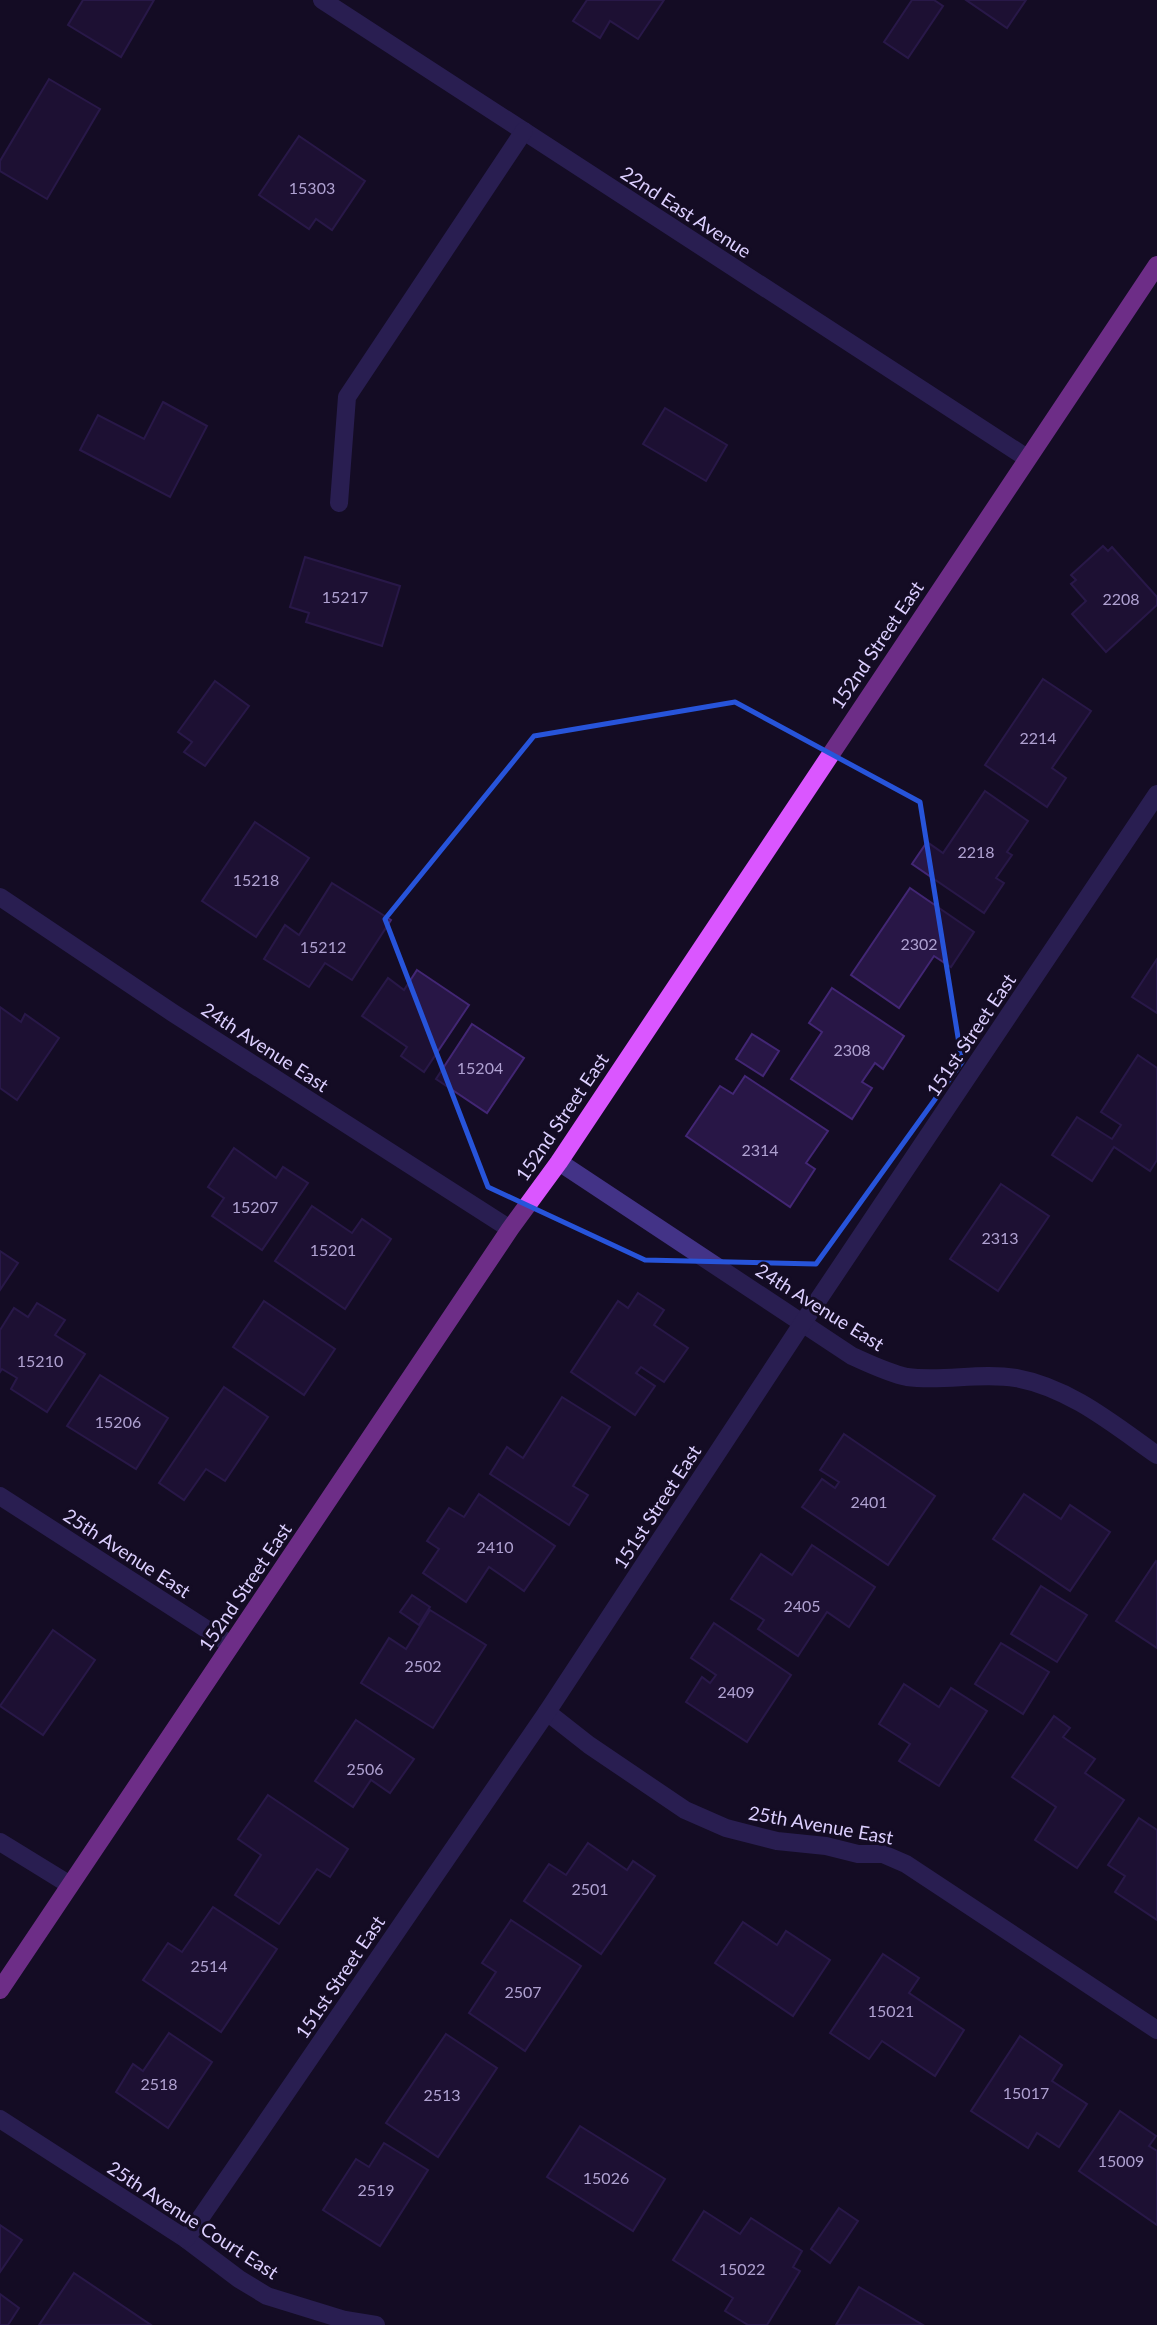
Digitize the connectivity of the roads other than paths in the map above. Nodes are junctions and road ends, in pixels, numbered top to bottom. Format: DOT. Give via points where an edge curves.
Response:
graph roads {
  1 [pos="322,0"];
  2 [pos="524,131"];
  3 [pos="1157,265"];
  4 [pos="1027,458"];
  5 [pos="339,503"];
  6 [pos="1157,794"];
  7 [pos="0,897"];
  8 [pos="559,1161"];
  9 [pos="510,1228"];
  10 [pos="802,1324"];
  11 [pos="1157,1455"];
  12 [pos="0,1496"];
  13 [pos="231,1645"];
  14 [pos="547,1712"];
  15 [pos="0,1842"];
  16 [pos="70,1885"];
  17 [pos="0,1990"];
  18 [pos="1157,2030"];
  19 [pos="0,2119"];
  20 [pos="186,2239"];
  21 [pos="376,2325"];
  1 -- 2 [label="street, 22nd East Avenue"];
  2 -- 4 [label="street, 22nd East Avenue"];
  2 -- 5 [label="street" via="347,397"];
  3 -- 4 [label="main road, 152nd Street East"];
  4 -- 8 [label="main road, 152nd Street East"];
  6 -- 10 [label="street, 151st Street East"];
  7 -- 9 [label="street, 24th Avenue East"];
  8 -- 9 [label="main road, 152nd Street East"];
  8 -- 10 [label="street, 24th Avenue East"];
  9 -- 13 [label="main road, 152nd Street East"];
  10 -- 11 [label="street, 24th Avenue East" via="852,1356 908,1377 1036,1382 1077,1399"];
  10 -- 14 [label="street, 151st Street East"];
  12 -- 13 [label="street, 25th Avenue East"];
  13 -- 16 [label="main road, 152nd Street East"];
  14 -- 18 [label="street, 25th Avenue East" via="685,1810 726,1828 777,1841 883,1854 906,1864"];
  14 -- 20 [label="street, 151st Street East"];
  15 -- 16 [label="street"];
  16 -- 17 [label="main road, 152nd Street East"];
  19 -- 20 [label="street, 25th Avenue Court East"];
  20 -- 21 [label="street, 25th Avenue Court East" via="267,2296"];
}
